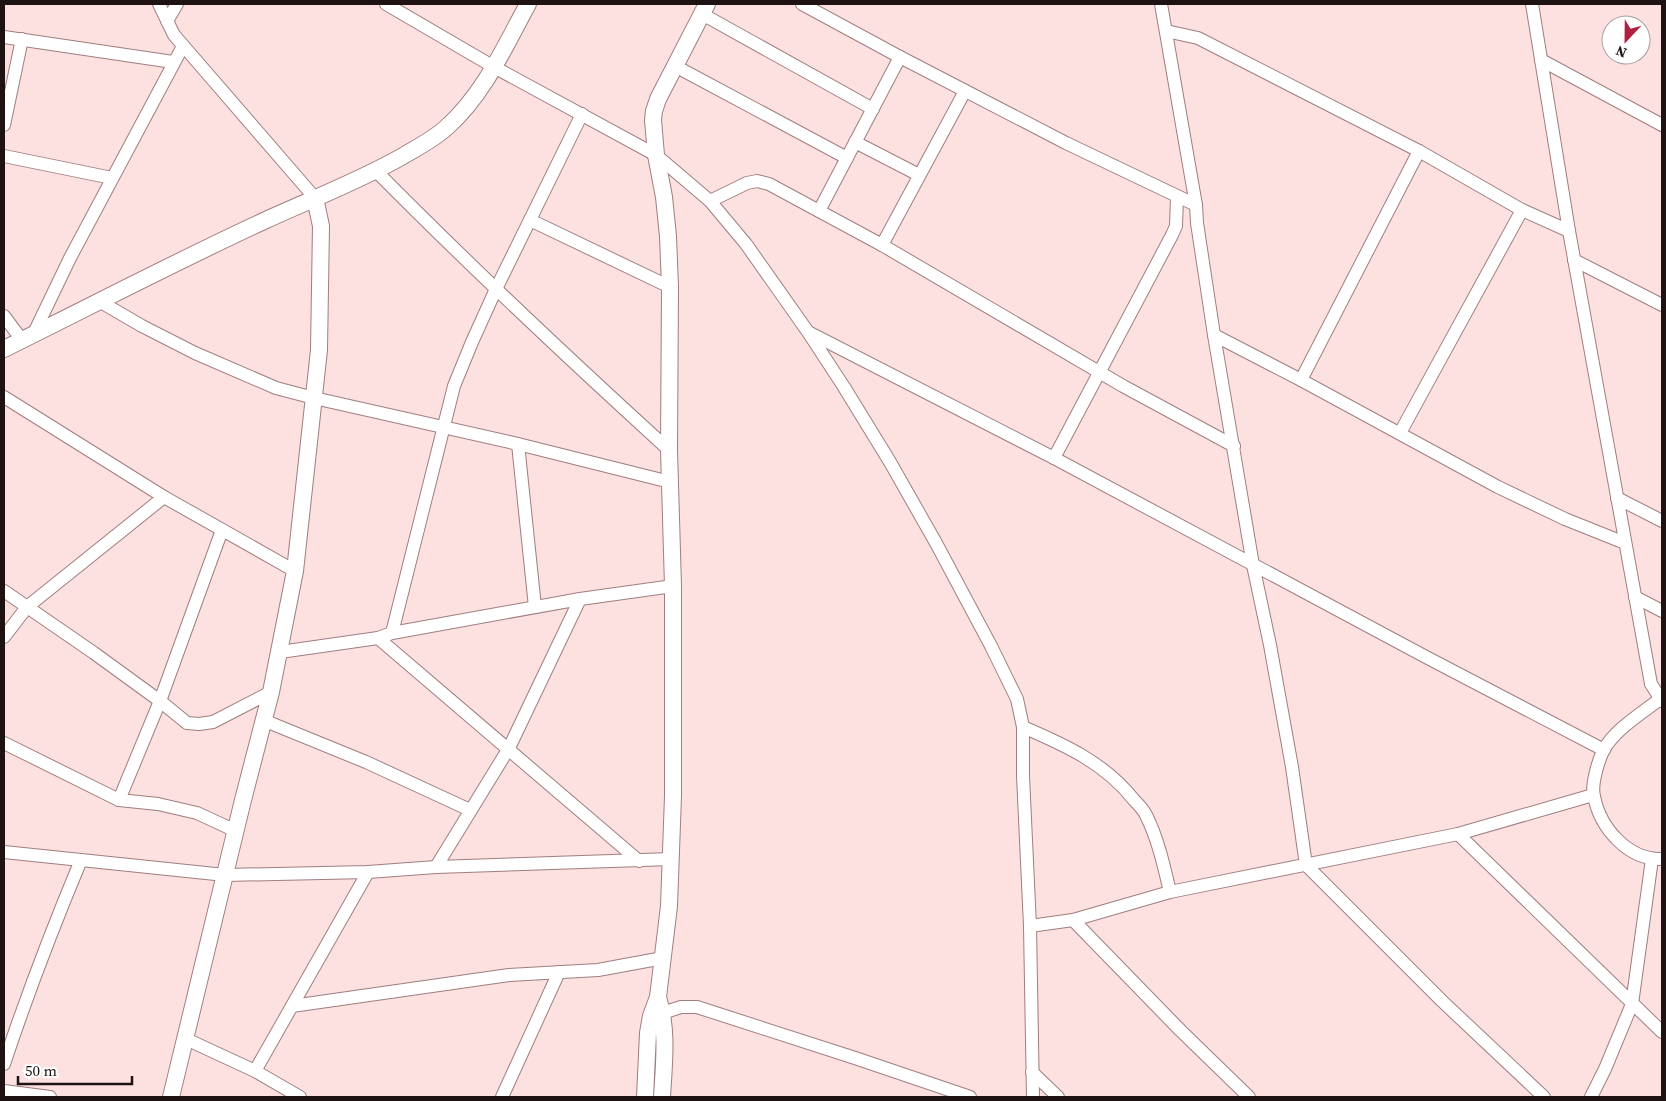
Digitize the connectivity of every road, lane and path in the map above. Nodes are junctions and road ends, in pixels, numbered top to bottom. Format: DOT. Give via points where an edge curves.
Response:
graph roads {
  1 [pos="159,4"];
  2 [pos="177,4"];
  3 [pos="386,4"];
  4 [pos="528,4"];
  5 [pos="802,4"];
  6 [pos="1161,4"];
  7 [pos="1531,4"];
  8 [pos="704,9"];
  9 [pos="167,21"];
  10 [pos="1166,31"];
  11 [pos="4,36"];
  12 [pos="22,39"];
  13 [pos="183,46"];
  14 [pos="900,57"];
  15 [pos="1541,60"];
  16 [pos="173,62"];
  17 [pos="675,66"];
  18 [pos="494,67"];
  19 [pos="965,91"];
  20 [pos="873,109"];
  21 [pos="582,114"];
  22 [pos="4,125"];
  23 [pos="1662,125"];
  24 [pos="855,142"];
  25 [pos="1419,151"];
  26 [pos="656,155"];
  27 [pos="4,156"];
  28 [pos="847,158"];
  29 [pos="376,171"];
  30 [pos="919,174"];
  31 [pos="112,178"];
  32 [pos="1177,197"];
  33 [pos="315,198"];
  34 [pos="710,201"];
  35 [pos="1196,205"];
  36 [pos="1522,210"];
  37 [pos="819,211"];
  38 [pos="530,220"];
  39 [pos="1569,231"];
  40 [pos="882,245"];
  41 [pos="1574,260"];
  42 [pos="670,287"];
  43 [pos="496,289"];
  44 [pos="99,301"];
  45 [pos="1662,305"];
  46 [pos="4,316"];
  47 [pos="808,332"];
  48 [pos="1214,335"];
  49 [pos="28,336"];
  50 [pos="4,349"];
  51 [pos="1100,372"];
  52 [pos="1301,380"];
  53 [pos="4,397"];
  54 [pos="314,398"];
  55 [pos="444,427"];
  56 [pos="1400,433"];
  57 [pos="518,444"];
  58 [pos="1234,446"];
  59 [pos="669,450"];
  60 [pos="1054,458"];
  61 [pos="670,482"];
  62 [pos="164,497"];
  63 [pos="1617,498"];
  64 [pos="1662,521"];
  65 [pos="222,530"];
  66 [pos="1625,543"];
  67 [pos="1253,565"];
  68 [pos="295,571"];
  69 [pos="673,586"];
  70 [pos="4,591"];
  71 [pos="1635,597"];
  72 [pos="580,599"];
  73 [pos="28,607"];
  74 [pos="535,607"];
  75 [pos="1662,611"];
  76 [pos="392,633"];
  77 [pos="4,637"];
  78 [pos="378,638"];
  79 [pos="280,652"];
  80 [pos="271,692"];
  81 [pos="1661,700"];
  82 [pos="160,701"];
  83 [pos="263,720"];
  84 [pos="1023,727"];
  85 [pos="4,743"];
  86 [pos="509,748"];
  87 [pos="1604,750"];
  88 [pos="1593,795"];
  89 [pos="119,800"];
  90 [pos="470,810"];
  91 [pos="236,831"];
  92 [pos="1458,834"];
  93 [pos="4,852"];
  94 [pos="671,859"];
  95 [pos="1657,859"];
  96 [pos="81,860"];
  97 [pos="639,861"];
  98 [pos="1306,865"];
  99 [pos="436,867"];
  100 [pos="368,872"];
  101 [pos="225,875"];
  102 [pos="1170,892"];
  103 [pos="1073,920"];
  104 [pos="1030,926"];
  105 [pos="663,958"];
  106 [pos="559,972"];
  107 [pos="1632,1004"];
  108 [pos="292,1006"];
  109 [pos="657,1009"];
  110 [pos="1662,1032"];
  111 [pos="186,1039"];
  112 [pos="4,1064"];
  113 [pos="255,1071"];
  114 [pos="1032,1072"];
  115 [pos="4,1092"];
  116 [pos="50,1097"];
  117 [pos="172,1097"];
  118 [pos="300,1097"];
  119 [pos="502,1097"];
  120 [pos="646,1097"];
  121 [pos="662,1097"];
  122 [pos="970,1097"];
  123 [pos="1033,1097"];
  124 [pos="1058,1097"];
  125 [pos="1250,1097"];
  126 [pos="1544,1097"];
  127 [pos="1591,1097"];
  1 -- 9 [label="street"];
  2 -- 9 [label="street"];
  3 -- 18 [label="street"];
  4 -- 18 [label="street"];
  5 -- 14 [label="street"];
  6 -- 10 [label="street"];
  7 -- 15 [label="street"];
  8 -- 17 [label="street"];
  8 -- 20 [label="street" via="787,63"];
  9 -- 13 [label="street"];
  10 -- 25 [label="street" via="1198,38"];
  10 -- 35 [label="street"];
  11 -- 12 [label="street"];
  12 -- 16 [label="street"];
  12 -- 22 [label="street"];
  13 -- 16 [label="street"];
  13 -- 33 [label="street"];
  14 -- 19 [label="street"];
  14 -- 20 [label="street"];
  15 -- 23 [label="street"];
  15 -- 39 [label="street"];
  16 -- 31 [label="street"];
  17 -- 26 [label="street" via="654,111"];
  17 -- 28 [label="street"];
  18 -- 21 [label="street"];
  18 -- 29 [label="street" via="469,104 447,127"];
  19 -- 30 [label="street"];
  19 -- 32 [label="street"];
  20 -- 24 [label="street"];
  21 -- 26 [label="street"];
  21 -- 38 [label="street"];
  24 -- 28 [label="street"];
  24 -- 30 [label="street"];
  25 -- 36 [label="street"];
  25 -- 52 [label="street"];
  26 -- 34 [label="street"];
  26 -- 42 [label="street" via="664,197"];
  27 -- 31 [label="street"];
  28 -- 37 [label="street"];
  29 -- 33 [label="street"];
  29 -- 43 [label="street"];
  30 -- 40 [label="street"];
  31 -- 49 [label="street"];
  32 -- 35 [label="street"];
  32 -- 51 [label="street" via="1176,226"];
  33 -- 44 [label="street"];
  33 -- 54 [label="street" via="321,226 319,350"];
  34 -- 37 [label="street" via="757,181 769,184"];
  34 -- 47 [label="street" via="746,244"];
  35 -- 48 [label="street"];
  36 -- 39 [label="street"];
  36 -- 56 [label="street"];
  37 -- 40 [label="street"];
  38 -- 42 [label="street"];
  38 -- 43 [label="street"];
  39 -- 41 [label="street"];
  40 -- 51 [label="street"];
  41 -- 45 [label="street"];
  41 -- 63 [label="street"];
  42 -- 59 [label="street"];
  43 -- 55 [label="street" via="454,386"];
  43 -- 59 [label="street"];
  44 -- 49 [label="street"];
  44 -- 54 [label="street" via="195,353 276,388"];
  46 -- 49 [label="street"];
  47 -- 60 [label="street"];
  47 -- 84 [label="street" via="936,543 991,646 1016,699"];
  48 -- 52 [label="street"];
  48 -- 58 [label="street"];
  49 -- 50 [label="street"];
  51 -- 58 [label="street"];
  51 -- 60 [label="street"];
  52 -- 56 [label="street"];
  53 -- 62 [label="street"];
  54 -- 55 [label="street"];
  54 -- 68 [label="street"];
  55 -- 57 [label="street"];
  55 -- 76 [label="street"];
  56 -- 66 [label="street" via="1498,487"];
  57 -- 61 [label="street"];
  57 -- 74 [label="street"];
  58 -- 67 [label="street"];
  59 -- 61 [label="street"];
  60 -- 67 [label="street"];
  61 -- 69 [label="street"];
  62 -- 65 [label="street"];
  62 -- 73 [label="street"];
  63 -- 64 [label="street"];
  63 -- 66 [label="street"];
  65 -- 68 [label="street"];
  65 -- 82 [label="street"];
  66 -- 71 [label="street"];
  67 -- 87 [label="street"];
  67 -- 98 [label="street" via="1292,767"];
  68 -- 79 [label="street"];
  69 -- 72 [label="street"];
  69 -- 94 [label="street"];
  70 -- 73 [label="street"];
  71 -- 75 [label="street"];
  71 -- 81 [label="street" via="1651,684"];
  72 -- 74 [label="street"];
  72 -- 86 [label="street"];
  73 -- 77 [label="street"];
  73 -- 82 [label="street"];
  74 -- 76 [label="street"];
  76 -- 78 [label="street"];
  78 -- 79 [label="street"];
  78 -- 86 [label="street"];
  79 -- 80 [label="street"];
  80 -- 82 [label="street" via="213,722 199,724 187,723"];
  80 -- 83 [label="street"];
  81 -- 87 [label="street" via="1625,725"];
  82 -- 89 [label="street"];
  83 -- 90 [label="street" via="366,762"];
  83 -- 91 [label="street"];
  84 -- 102 [label="street" via="1067,746 1096,763 1123,785 1145,814 1160,851"];
  84 -- 104 [label="street" via="1024,835"];
  85 -- 89 [label="street"];
  86 -- 90 [label="street"];
  86 -- 97 [label="street"];
  87 -- 88 [label="street" via="1596,772"];
  88 -- 92 [label="street"];
  88 -- 95 [label="street" via="1602,819 1616,838 1634,853"];
  89 -- 91 [label="street" via="158,804 196,814"];
  90 -- 99 [label="street"];
  91 -- 101 [label="street"];
  92 -- 98 [label="street"];
  92 -- 107 [label="street"];
  93 -- 96 [label="street"];
  94 -- 97 [label="street"];
  94 -- 105 [label="street"];
  95 -- 107 [label="street"];
  96 -- 101 [label="street"];
  96 -- 112 [label="street" via="26,996"];
  97 -- 99 [label="street"];
  98 -- 102 [label="street"];
  98 -- 126 [label="street"];
  99 -- 100 [label="street"];
  100 -- 101 [label="street"];
  100 -- 108 [label="street"];
  101 -- 111 [label="street"];
  102 -- 103 [label="street"];
  103 -- 104 [label="street"];
  103 -- 125 [label="street"];
  104 -- 114 [label="street"];
  105 -- 106 [label="street" via="598,970"];
  105 -- 109 [label="street"];
  106 -- 108 [label="street" via="509,975"];
  106 -- 119 [label="street"];
  107 -- 110 [label="street"];
  107 -- 127 [label="street"];
  108 -- 113 [label="street"];
  109 -- 120 [label="street" via="648,1033"];
  109 -- 121 [label="street" via="665,1035"];
  109 -- 122 [label="street" via="697,1007"];
  111 -- 113 [label="street"];
  111 -- 117 [label="street"];
  113 -- 118 [label="street"];
  114 -- 123 [label="street"];
  114 -- 124 [label="street"];
  115 -- 116 [label="street"];
}
